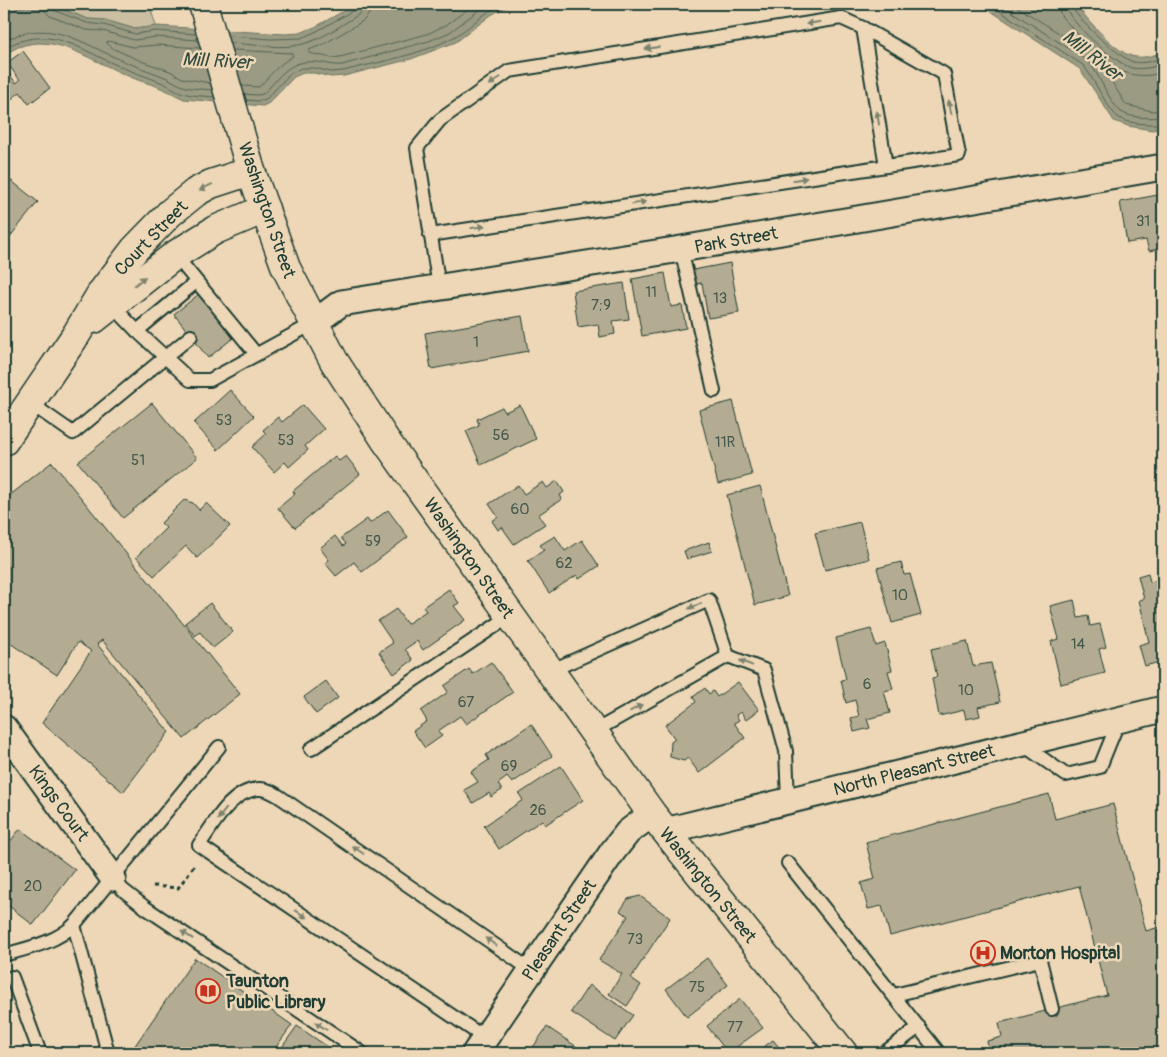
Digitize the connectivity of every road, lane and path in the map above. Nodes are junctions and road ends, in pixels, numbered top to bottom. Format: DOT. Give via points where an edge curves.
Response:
graph roads {
  1 [pos="205,9"];
  2 [pos="863,28"];
  3 [pos="886,166"];
  4 [pos="1163,167"];
  5 [pos="251,171"];
  6 [pos="264,209"];
  7 [pos="430,234"];
  8 [pos="681,249"];
  9 [pos="175,255"];
  10 [pos="196,282"];
  11 [pos="439,287"];
  12 [pos="112,305"];
  13 [pos="314,323"];
  14 [pos="137,331"];
  15 [pos="76,336"];
  16 [pos="191,336"];
  17 [pos="256,354"];
  18 [pos="167,357"];
  19 [pos="714,391"];
  20 [pos="30,403"];
  21 [pos="4,441"];
  22 [pos="510,616"];
  23 [pos="728,656"];
  24 [pos="550,671"];
  25 [pos="1163,710"];
  26 [pos="1119,720"];
  27 [pos="4,728"];
  28 [pos="593,732"];
  29 [pos="1022,744"];
  30 [pos="219,747"];
  31 [pos="311,749"];
  32 [pos="788,801"];
  33 [pos="658,823"];
  34 [pos="206,850"];
  35 [pos="788,863"];
  36 [pos="113,878"];
  37 [pos="131,897"];
  38 [pos="74,925"];
  39 [pos="4,956"];
  40 [pos="531,970"];
  41 [pos="12,977"];
  42 [pos="894,995"];
  43 [pos="1052,1009"];
  44 [pos="919,1027"];
  45 [pos="480,1046"];
  46 [pos="40,1053"];
  47 [pos="108,1053"];
  48 [pos="362,1053"];
  49 [pos="843,1053"];
  50 [pos="884,1053"];
  51 [pos="939,1053"];
  1 -- 5 [label="main road, Washington Street"];
  3 -- 2 [label="lane, one-way"];
  3 -- 2 [label="lane, one-way" via="959,155 944,74"];
  2 -- 7 [label="lane, one-way" via="841,18 509,71 440,120 417,148"];
  7 -- 3 [label="lane, one-way"];
  4 -- 8 [label="street, Park Street"];
  5 -- 6 [label="main road, Washington Street"];
  5 -- 15 [label="main road, Court Street, one-way" via="211,184 170,213 108,284"];
  6 -- 9 [label="main road, Court Street" via="215,230"];
  6 -- 13 [label="main road, Washington Street" via="286,268"];
  7 -- 11 [label="lane"];
  8 -- 11 [label="street, Park Street"];
  8 -- 19 [label="lane"];
  9 -- 10 [label="lane"];
  12 -- 9 [label="main road, Court Street, one-way"];
  10 -- 14 [label="lane"];
  10 -- 17 [label="lane" via="219,314"];
  11 -- 13 [label="street, Park Street" via="341,302"];
  12 -- 14 [label="lane"];
  12 -- 15 [label="main road, Court Street"];
  13 -- 17 [label="lane"];
  13 -- 22 [label="main road, Washington Street" via="367,414"];
  14 -- 18 [label="lane"];
  15 -- 20 [label="main road, Court Street"];
  16 -- 18 [label="lane"];
  17 -- 18 [label="lane" via="210,380 190,380"];
  18 -- 20 [label="lane" via="73,433"];
  20 -- 21 [label="main road, Court Street"];
  22 -- 24 [label="main road, Washington Street"];
  22 -- 31 [label="lane"];
  23 -- 24 [label="lane, one-way" via="709,600"];
  28 -- 23 [label="lane, one-way"];
  32 -- 23 [label="lane, one-way" via="786,751 764,670"];
  24 -- 28 [label="main road, Washington Street"];
  25 -- 26 [label="street, North Pleasant Street"];
  26 -- 29 [label="street, North Pleasant Street"];
  26 -- 29 [label="lane" via="1100,767 1066,775"];
  27 -- 36 [label="street, Kings Court"];
  28 -- 33 [label="main road, Washington Street"];
  29 -- 32 [label="street, North Pleasant Street"];
  30 -- 36 [label="lane"];
  32 -- 33 [label="street, North Pleasant Street"];
  33 -- 40 [label="street, Pleasant Street" via="635,826 620,841"];
  33 -- 49 [label="main road, Washington Street"];
  34 -- 37 [label="path" via="178,888 146,886"];
  40 -- 34 [label="lane, one-way" via="268,790 257,789 234,800 199,845"];
  34 -- 45 [label="lane, one-way"];
  35 -- 42 [label="lane"];
  36 -- 37 [label="lane"];
  36 -- 38 [label="lane"];
  48 -- 37 [label="lane, one-way"];
  38 -- 39 [label="lane" via="48,942"];
  38 -- 47 [label="lane"];
  40 -- 45 [label="street, Pleasant Street"];
  41 -- 46 [label="lane"];
  42 -- 43 [label="lane" via="1040,960"];
  42 -- 44 [label="lane"];
  44 -- 50 [label="lane"];
  44 -- 51 [label="lane"];
}
